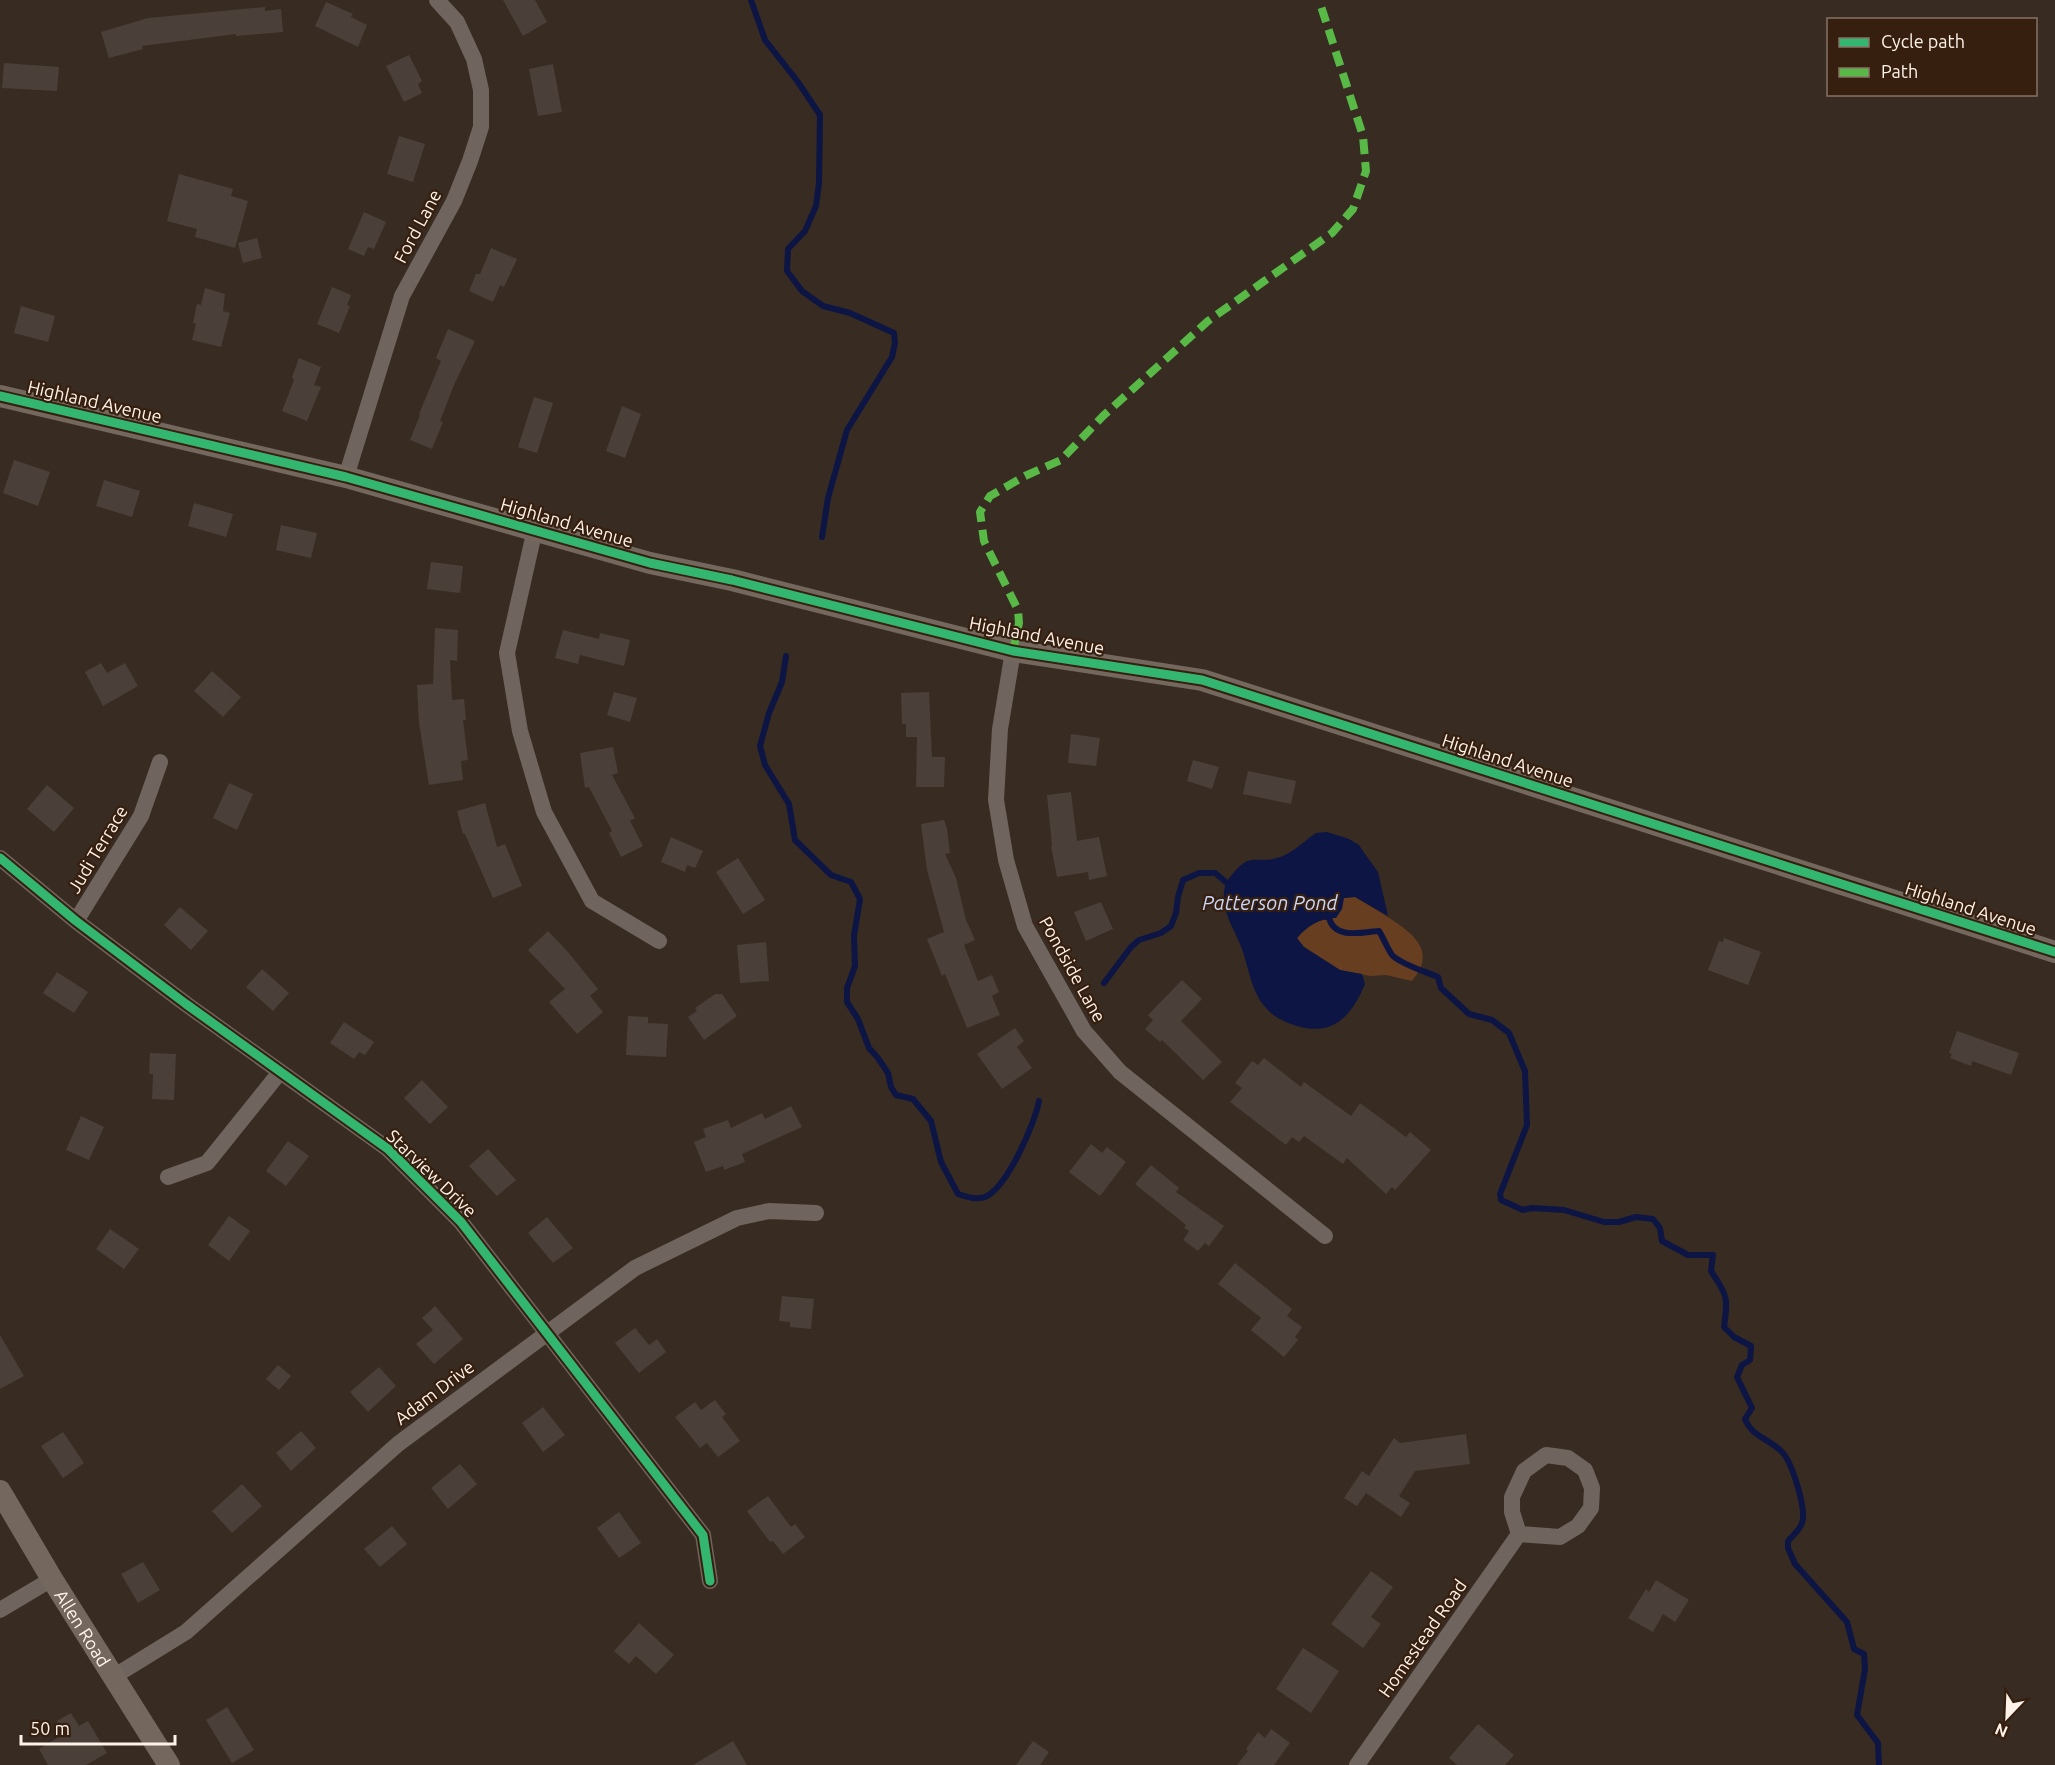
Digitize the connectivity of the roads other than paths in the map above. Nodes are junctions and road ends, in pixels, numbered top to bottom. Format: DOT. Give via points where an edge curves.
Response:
graph roads {
  1 [pos="437,0"];
  2 [pos="0,396"];
  3 [pos="346,477"];
  4 [pos="535,529"];
  5 [pos="1013,651"];
  6 [pos="160,762"];
  7 [pos="0,858"];
  8 [pos="76,921"];
  9 [pos="659,941"];
  10 [pos="2055,952"];
  11 [pos="280,1072"];
  12 [pos="168,1177"];
  13 [pos="816,1213"];
  14 [pos="1325,1236"];
  15 [pos="547,1332"];
  16 [pos="0,1491"];
  17 [pos="1519,1534"];
  18 [pos="52,1580"];
  19 [pos="710,1581"];
  20 [pos="0,1610"];
  21 [pos="113,1677"];
  22 [pos="169,1765"];
  23 [pos="1358,1765"];
  1 -- 3 [label="street, Ford Lane" via="457,22 474,59 481,90 481,127 454,201 402,296"];
  2 -- 3 [label="street, Highland Avenue"];
  3 -- 4 [label="street, Highland Avenue"];
  4 -- 5 [label="street, Highland Avenue" via="650,563"];
  4 -- 9 [label="street" via="507,653 520,731 544,812 592,900"];
  5 -- 10 [label="street, Highland Avenue" via="1202,680"];
  5 -- 14 [label="street, Pondside Lane" via="1000,729 996,800 1006,860 1025,926 1084,1031 1120,1072"];
  6 -- 8 [label="street, Judi Terrace" via="141,816"];
  7 -- 8 [label="street, Starview Drive"];
  8 -- 11 [label="street, Starview Drive"];
  11 -- 12 [label="street" via="207,1162"];
  11 -- 15 [label="street, Starview Drive" via="388,1149 461,1222"];
  13 -- 15 [label="street, Adam Drive" via="769,1211 737,1218 635,1268"];
  15 -- 19 [label="street, Starview Drive" via="703,1535"];
  15 -- 21 [label="street, Adam Drive" via="398,1444 186,1632"];
  16 -- 18 [label="street, Allen Road"];
  17 -- 17 [label="street" via="1560,1538 1578,1526 1591,1508 1592,1488 1585,1470 1568,1458 1546,1455 1524,1471 1512,1497"];
  17 -- 23 [label="street, Homestead Road"];
  18 -- 20 [label="street"];
  18 -- 21 [label="street, Allen Road"];
  21 -- 22 [label="street, Allen Road"];
}
